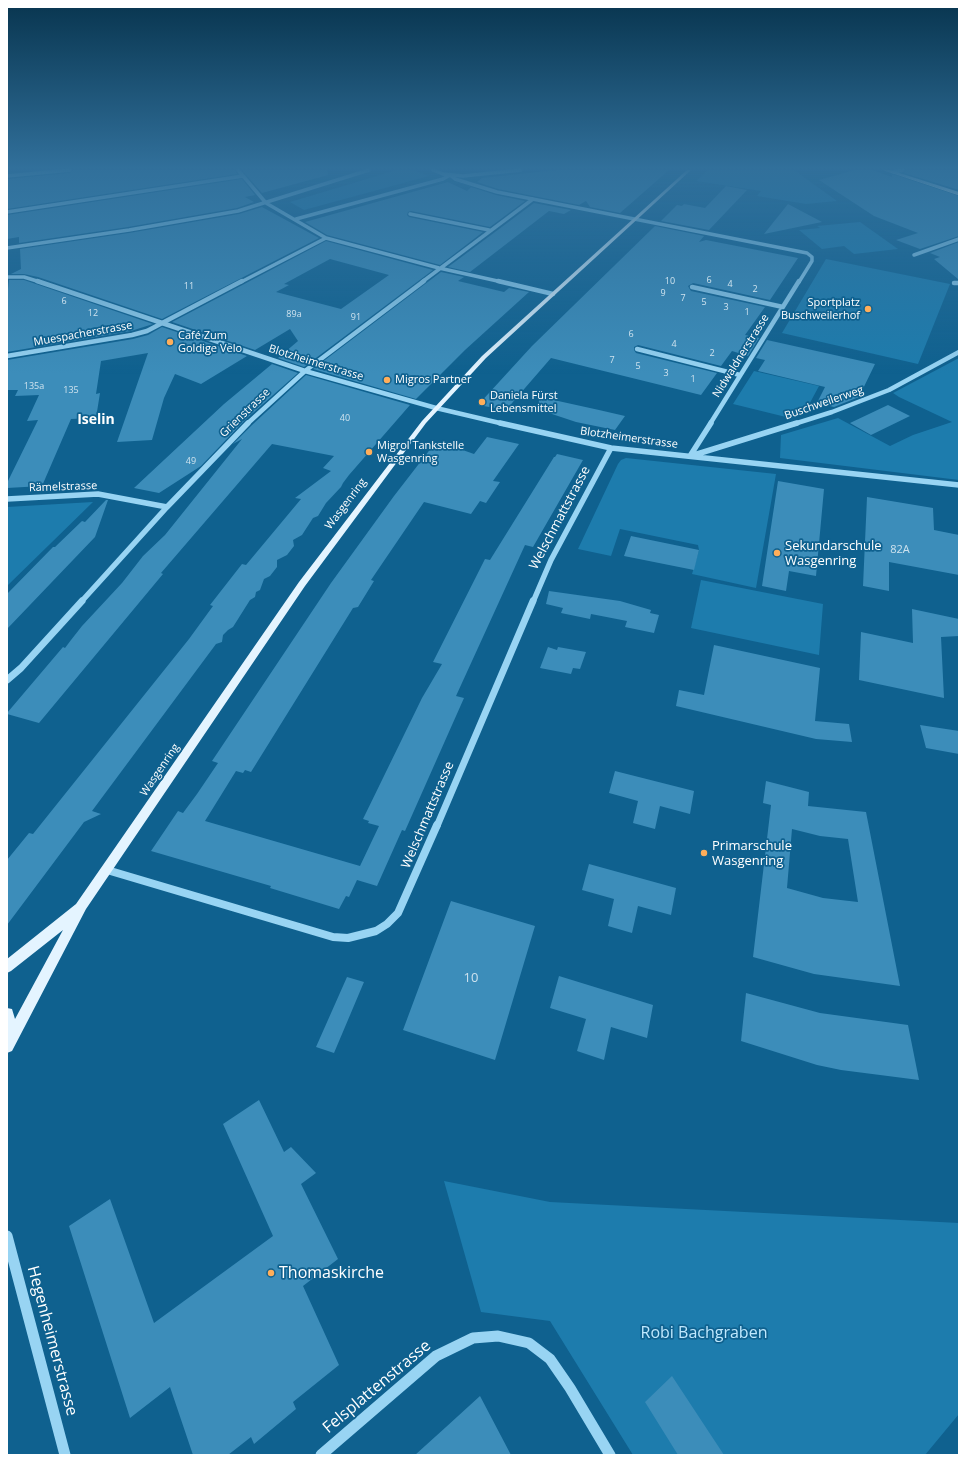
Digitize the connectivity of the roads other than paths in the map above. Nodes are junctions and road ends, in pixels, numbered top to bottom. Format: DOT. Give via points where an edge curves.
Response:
graph roads {
  1 [pos="70,238"];
  2 [pos="326,238"];
  3 [pos="478,238"];
  4 [pos="615,238"];
  5 [pos="733,238"];
  6 [pos="959,239"];
  7 [pos="7,248"];
  8 [pos="914,254"];
  9 [pos="439,268"];
  10 [pos="7,277"];
  11 [pos="959,282"];
  12 [pos="954,283"];
  13 [pos="692,287"];
  14 [pos="553,294"];
  15 [pos="783,307"];
  16 [pos="161,324"];
  17 [pos="637,349"];
  18 [pos="959,352"];
  19 [pos="7,356"];
  20 [pos="305,371"];
  21 [pos="740,375"];
  22 [pos="436,408"];
  23 [pos="611,448"];
  24 [pos="690,456"];
  25 [pos="959,485"];
  26 [pos="7,499"];
  27 [pos="167,507"];
  28 [pos="7,680"];
  29 [pos="107,870"];
  30 [pos="82,905"];
  31 [pos="7,967"];
  32 [pos="7,1014"];
  33 [pos="7,1045"];
  34 [pos="7,1236"];
  35 [pos="66,1455"];
  36 [pos="321,1455"];
  37 [pos="610,1455"];
  1 -- 7 [label="street"];
  2 -- 9 [label="street"];
  2 -- 16 [label="street, Muespacherstrasse"];
  3 -- 9 [label="street, Grienstrasse"];
  4 -- 14 [label="main road, Wasgenring"];
  5 -- 15 [label="street, Nidwaldnerstrasse" via="807,253 812,257 812,261"];
  6 -- 8 [label="street"];
  9 -- 14 [label="street"];
  9 -- 20 [label="street, Grienstrasse"];
  10 -- 16 [label="street, Blotzheimerstrasse" via="24,277"];
  11 -- 12 [label="street"];
  13 -- 15 [label="street"];
  14 -- 22 [label="main road, Wasgenring" via="484,358"];
  15 -- 21 [label="street, Nidwaldnerstrasse"];
  16 -- 19 [label="street, Muespacherstrasse" via="132,335"];
  16 -- 20 [label="street, Blotzheimerstrasse"];
  17 -- 21 [label="street"];
  18 -- 24 [label="street, Buschweilerweg" via="889,390 832,412"];
  20 -- 22 [label="street, Blotzheimerstrasse"];
  20 -- 27 [label="street, Grienstrasse" via="238,432"];
  21 -- 24 [label="street, Nidwaldnerstrasse"];
  22 -- 23 [label="street, Blotzheimerstrasse"];
  22 -- 29 [label="main road, Wasgenring" via="302,584"];
  23 -- 24 [label="street, Blotzheimerstrasse"];
  23 -- 29 [label="street, Welschmattstrasse" via="551,560 404,902 387,924 363,935 333,937"];
  24 -- 25 [label="street, Blotzheimerstrasse"];
  26 -- 27 [label="street, Rämelstrasse" via="98,494"];
  27 -- 28 [label="street, Grienstrasse" via="21,668"];
  29 -- 30 [label="main road, Wasgenring"];
  30 -- 31 [label="main road, Wasgenring"];
  30 -- 33 [label="main road, Wasgenring"];
  32 -- 33 [label="main road"];
  34 -- 35 [label="street, Hegenheimerstrasse"];
  36 -- 37 [label="street, Felsplattenstrasse" via="436,1356 473,1338 498,1336 529,1343 550,1360"];
}
